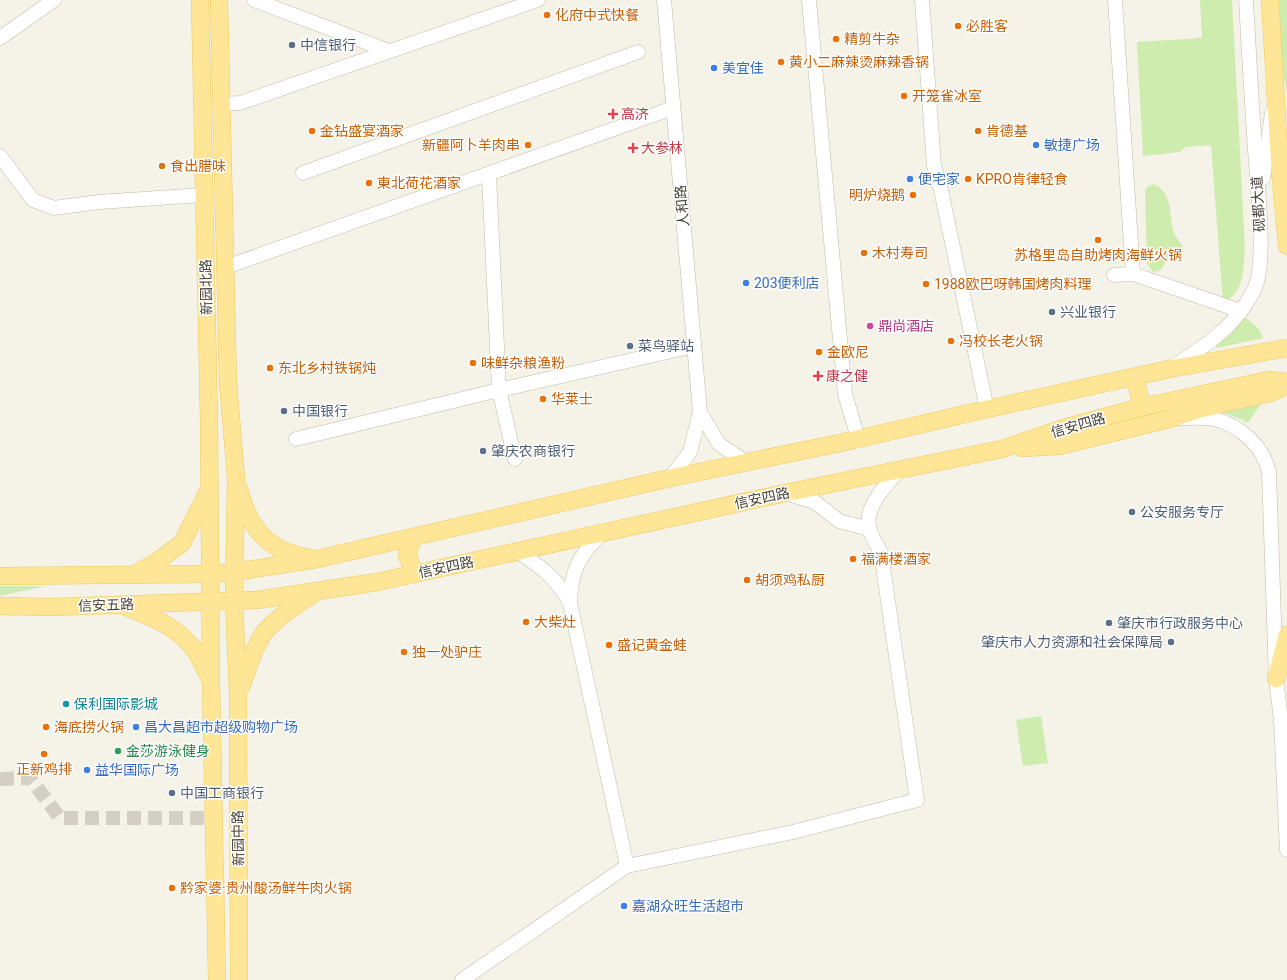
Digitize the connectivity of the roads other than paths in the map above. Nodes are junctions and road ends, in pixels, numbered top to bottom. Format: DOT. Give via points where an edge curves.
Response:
graph roads {
  1 [pos="54,0"];
  2 [pos="200,0"];
  3 [pos="219,0"];
  4 [pos="254,0"];
  5 [pos="538,0"];
  6 [pos="664,0"];
  7 [pos="809,0"];
  8 [pos="922,0"];
  9 [pos="1115,0"];
  10 [pos="1246,0"];
  11 [pos="1264,0"];
  12 [pos="1270,0"];
  13 [pos="1271,26"];
  14 [pos="0,38"];
  15 [pos="389,51"];
  16 [pos="638,52"];
  17 [pos="1275,91"];
  18 [pos="222,104"];
  19 [pos="673,108"];
  20 [pos="0,156"];
  21 [pos="1283,171"];
  22 [pos="303,173"];
  23 [pos="489,175"];
  24 [pos="203,195"];
  25 [pos="1258,208"];
  26 [pos="1287,246"];
  27 [pos="226,267"];
  28 [pos="1133,274"];
  29 [pos="1114,275"];
  30 [pos="1241,312"];
  31 [pos="694,346"];
  32 [pos="1287,348"];
  33 [pos="1169,369"];
  34 [pos="1135,377"];
  35 [pos="1287,384"];
  36 [pos="499,390"];
  37 [pos="1142,407"];
  38 [pos="987,409"];
  39 [pos="700,412"];
  40 [pos="1173,418"];
  41 [pos="232,421"];
  42 [pos="209,422"];
  43 [pos="858,438"];
  44 [pos="296,440"];
  45 [pos="1002,449"];
  46 [pos="515,459"];
  47 [pos="747,463"];
  48 [pos="902,468"];
  49 [pos="236,476"];
  50 [pos="670,478"];
  51 [pos="209,488"];
  52 [pos="785,493"];
  53 [pos="869,529"];
  54 [pos="600,535"];
  55 [pos="412,539"];
  56 [pos="517,551"];
  57 [pos="317,559"];
  58 [pos="235,572"];
  59 [pos="416,573"];
  60 [pos="211,574"];
  61 [pos="0,576"];
  62 [pos="131,576"];
  63 [pos="314,592"];
  64 [pos="234,600"];
  65 [pos="212,601"];
  66 [pos="570,603"];
  67 [pos="120,605"];
  68 [pos="0,606"];
  69 [pos="1287,635"];
  70 [pos="1276,679"];
  71 [pos="211,681"];
  72 [pos="238,693"];
  73 [pos="1287,850"];
  74 [pos="627,866"];
  75 [pos="217,980"];
  76 [pos="239,980"];
  77 [pos="462,980"];
  1 -- 14 [label="street"];
  2 -- 24 [label="main road, 新园北路"];
  3 -- 18 [label="main road, 新园北路"];
  4 -- 15 [label="street"];
  5 -- 15 [label="street"];
  6 -- 19 [label="street, 人和路"];
  7 -- 43 [label="street" via="845,394"];
  8 -- 38 [label="street" via="934,166"];
  9 -- 28 [label="street"];
  10 -- 25 [label="street, 砚都大道"];
  11 -- 13 [label="street"];
  12 -- 13 [label="main road, 砚都大道"];
  13 -- 17 [label="main road, 砚都大道"];
  15 -- 18 [label="street" via="240,103"];
  16 -- 22 [label="street"];
  17 -- 21 [label="main road, 砚都大道"];
  17 -- 25 [label="street"];
  18 -- 27 [label="main road, 新园北路"];
  19 -- 23 [label="street"];
  19 -- 31 [label="street, 人和路"];
  20 -- 24 [label="street" via="33,200 54,208 98,202"];
  21 -- 26 [label="main road, 砚都大道"];
  23 -- 27 [label="street"];
  23 -- 36 [label="street"];
  24 -- 42 [label="main road, 新园北路"];
  25 -- 30 [label="street, 砚都大道" via="1259,266 1254,291"];
  27 -- 41 [label="main road, 新园北路" via="228,384"];
  28 -- 29 [label="street"];
  28 -- 30 [label="street"];
  30 -- 33 [label="street, 砚都大道" via="1201,349"];
  31 -- 36 [label="street"];
  31 -- 39 [label="street, 人和路"];
  32 -- 33 [label="main road"];
  33 -- 34 [label="main road"];
  34 -- 37 [label="main road"];
  34 -- 38 [label="main road"];
  35 -- 37 [label="main road, 信安四路" via="1269,380"];
  35 -- 40 [label="main road" via="1270,394 1200,409"];
  36 -- 44 [label="street"];
  36 -- 46 [label="street"];
  37 -- 45 [label="main road, 信安四路" via="1067,427"];
  38 -- 43 [label="main road"];
  39 -- 47 [label="street" via="719,444"];
  39 -- 50 [label="street" via="690,452"];
  40 -- 45 [label="main road" via="1059,446"];
  40 -- 70 [label="street" via="1213,419 1228,424 1250,439 1260,449 1267,463"];
  41 -- 42 [label="main road" via="224,426"];
  41 -- 49 [label="main road, 新园北路"];
  42 -- 51 [label="main road, 新园北路"];
  43 -- 47 [label="main road"];
  45 -- 48 [label="main road, 信安四路"];
  47 -- 50 [label="main road"];
  48 -- 52 [label="main road, 信安四路"];
  48 -- 53 [label="street" via="884,488 869,511"];
  49 -- 57 [label="main road" via="248,515 253,526 264,538 274,546 297,556"];
  49 -- 58 [label="main road, 新园北路"];
  50 -- 55 [label="main road"];
  51 -- 60 [label="main road, 新园北路"];
  51 -- 62 [label="main road" via="182,543"];
  52 -- 53 [label="street" via="815,502 839,521"];
  52 -- 54 [label="main road, 信安四路"];
  53 -- 74 [label="street" via="881,553 917,800 793,832"];
  54 -- 56 [label="main road, 信安四路"];
  54 -- 66 [label="street" via="583,552 575,570"];
  55 -- 57 [label="main road"];
  55 -- 59 [label="main road" via="407,556"];
  56 -- 59 [label="main road, 信安四路"];
  56 -- 66 [label="street" via="550,574 562,587"];
  57 -- 58 [label="main road"];
  58 -- 60 [label="main road, 信安五路"];
  58 -- 64 [label="main road, 新园北路"];
  59 -- 63 [label="main road, 信安四路"];
  60 -- 62 [label="main road, 信安五路"];
  60 -- 65 [label="main road, 新园北路"];
  61 -- 62 [label="main road, 信安五路"];
  63 -- 64 [label="main road, 信安四路" via="257,600"];
  63 -- 72 [label="main road" via="276,621 264,634"];
  64 -- 65 [label="main road, 信安五路"];
  64 -- 72 [label="main road, 新园中路"];
  65 -- 67 [label="main road, 信安五路"];
  65 -- 71 [label="main road, 新园中路"];
  66 -- 74 [label="street"];
  67 -- 68 [label="main road, 信安五路"];
  67 -- 71 [label="main road" via="170,627 195,650"];
  69 -- 70 [label="main road"];
  70 -- 73 [label="street" via="1281,720"];
  71 -- 75 [label="main road, 新园中路"];
  72 -- 76 [label="main road, 新园中路"];
  74 -- 77 [label="street"];
}
